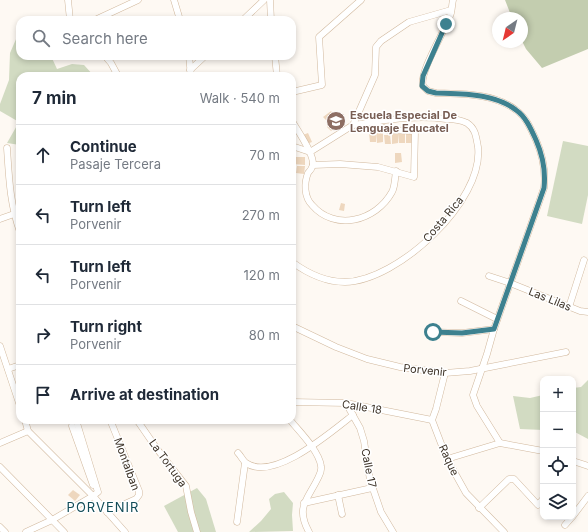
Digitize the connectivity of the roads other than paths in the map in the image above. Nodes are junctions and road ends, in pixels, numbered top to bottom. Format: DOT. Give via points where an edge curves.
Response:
graph roads {
  1 [pos="68,0"];
  2 [pos="138,0"];
  3 [pos="174,0"];
  4 [pos="264,0"];
  5 [pos="270,0"];
  6 [pos="361,0"];
  7 [pos="453,0"];
  8 [pos="451,10"];
  9 [pos="70,16"];
  10 [pos="104,16"];
  11 [pos="179,16"];
  12 [pos="247,16"];
  13 [pos="271,16"];
  14 [pos="108,60"];
  15 [pos="189,60"];
  16 [pos="202,60"];
  17 [pos="275,60"];
  18 [pos="116,72"];
  19 [pos="191,72"];
  20 [pos="192,72"];
  21 [pos="276,72"];
  22 [pos="296,91"];
  23 [pos="370,122"];
  24 [pos="353,125"];
  25 [pos="296,128"];
  26 [pos="296,147"];
  27 [pos="7,148"];
  28 [pos="310,152"];
  29 [pos="313,165"];
  30 [pos="396,171"];
  31 [pos="14,214"];
  32 [pos="0,219"];
  33 [pos="16,220"];
  34 [pos="584,260"];
  35 [pos="296,265"];
  36 [pos="489,276"];
  37 [pos="510,283"];
  38 [pos="461,301"];
  39 [pos="569,307"];
  40 [pos="588,312"];
  41 [pos="497,319"];
  42 [pos="296,328"];
  43 [pos="494,329"];
  44 [pos="433,332"];
  45 [pos="0,346"];
  46 [pos="566,352"];
  47 [pos="3,364"];
  48 [pos="16,367"];
  49 [pos="481,368"];
  50 [pos="8,370"];
  51 [pos="445,373"];
  52 [pos="16,394"];
  53 [pos="296,402"];
  54 [pos="346,403"];
  55 [pos="353,415"];
  56 [pos="432,420"];
  57 [pos="26,424"];
  58 [pos="77,424"];
  59 [pos="112,424"];
  60 [pos="140,424"];
  61 [pos="293,424"];
  62 [pos="72,426"];
  63 [pos="28,431"];
  64 [pos="500,443"];
  65 [pos="0,444"];
  66 [pos="311,447"];
  67 [pos="540,450"];
  68 [pos="238,453"];
  69 [pos="447,459"];
  70 [pos="576,462"];
  71 [pos="245,463"];
  72 [pos="588,466"];
  73 [pos="0,467"];
  74 [pos="372,488"];
  75 [pos="95,495"];
  76 [pos="338,495"];
  77 [pos="588,496"];
  78 [pos="304,503"];
  79 [pos="540,503"];
  80 [pos="479,508"];
  81 [pos="576,511"];
  82 [pos="107,512"];
  83 [pos="342,514"];
  84 [pos="52,520"];
  85 [pos="569,520"];
  86 [pos="237,522"];
  87 [pos="565,525"];
  88 [pos="0,527"];
  89 [pos="5,532"];
  90 [pos="26,532"];
  91 [pos="64,532"];
  92 [pos="125,532"];
  93 [pos="197,532"];
  94 [pos="309,532"];
  95 [pos="393,532"];
  96 [pos="504,532"];
  1 -- 9 [label="street"];
  2 -- 10 [label="street"];
  3 -- 11 [label="street"];
  4 -- 12 [label="street"];
  5 -- 13 [label="street"];
  6 -- 22 [label="street" via="319,36 322,85"];
  7 -- 8 [label="street"];
  8 -- 24 [label="street" via="409,22 381,41 376,47 375,75"];
  8 -- 37 [label="street" via="423,76 422,86 436,93 488,97 517,110 533,132 544,163 544,188"];
  14 -- 18 [label="street"];
  15 -- 19 [label="street"];
  16 -- 20 [label="street"];
  17 -- 21 [label="street"];
  23 -- 24 [label="street, Costa Rica"];
  23 -- 30 [label="street" via="388,130 415,131 414,177"];
  23 -- 35 [label="street, Costa Rica" via="399,118 436,118 461,120 468,124 475,131 479,157 476,172 467,190 446,220 423,244 409,256 384,270 346,282 332,281"];
  24 -- 28 [label="street"];
  25 -- 28 [label="street"];
  26 -- 28 [label="street"];
  27 -- 31 [label="street"];
  28 -- 29 [label="street"];
  29 -- 30 [label="street" via="340,164"];
  29 -- 30 [label="street" via="305,186 310,204 327,217 347,221 368,216 377,210 393,191"];
  31 -- 32 [label="street"];
  31 -- 33 [label="street"];
  34 -- 39 [label="street"];
  36 -- 37 [label="street, Las Lilas"];
  37 -- 39 [label="street, Las Lilas"];
  37 -- 41 [label="street"];
  38 -- 41 [label="street"];
  39 -- 40 [label="street, Las Lilas"];
  41 -- 43 [label="street"];
  42 -- 51 [label="street, Porvenir" via="367,359 400,367"];
  43 -- 44 [label="street" via="462,333"];
  43 -- 49 [label="street"];
  45 -- 47 [label="street"];
  46 -- 49 [label="street, Porvenir"];
  47 -- 50 [label="street"];
  48 -- 50 [label="street"];
  49 -- 51 [label="street, Porvenir"];
  49 -- 64 [label="street" via="473,395"];
  50 -- 52 [label="street"];
  51 -- 56 [label="street"];
  53 -- 54 [label="street, Calle 18"];
  54 -- 55 [label="street, Calle 17"];
  54 -- 56 [label="street, Calle 18"];
  55 -- 66 [label="street"];
  55 -- 74 [label="street, Calle 17" via="364,441"];
  56 -- 69 [label="street, Raque"];
  57 -- 63 [label="street"];
  58 -- 75 [label="street" via="98,489"];
  59 -- 82 [label="street, Montalban" via="139,495 136,499"];
  60 -- 93 [label="street, La Tortuga" via="186,486"];
  61 -- 66 [label="street"];
  62 -- 75 [label="street"];
  63 -- 65 [label="street"];
  63 -- 75 [label="street"];
  64 -- 67 [label="street"];
  64 -- 69 [label="street"];
  66 -- 71 [label="street" via="289,460 274,465 258,468"];
  66 -- 78 [label="street" via="317,455 321,471"];
  68 -- 71 [label="street"];
  69 -- 80 [label="street, Raque" via="466,493"];
  70 -- 72 [label="street"];
  71 -- 86 [label="street"];
  73 -- 84 [label="street"];
  74 -- 76 [label="street"];
  74 -- 95 [label="street, Calle 17" via="381,512"];
  75 -- 82 [label="street"];
  75 -- 84 [label="street"];
  76 -- 78 [label="street"];
  76 -- 83 [label="street"];
  77 -- 81 [label="street"];
  78 -- 94 [label="street" via="303,514"];
  79 -- 80 [label="street" via="538,505 511,478"];
  80 -- 96 [label="street, Raque"];
  82 -- 92 [label="street"];
  84 -- 90 [label="street"];
  84 -- 91 [label="street"];
  85 -- 87 [label="street"];
  88 -- 89 [label="street"];
}
